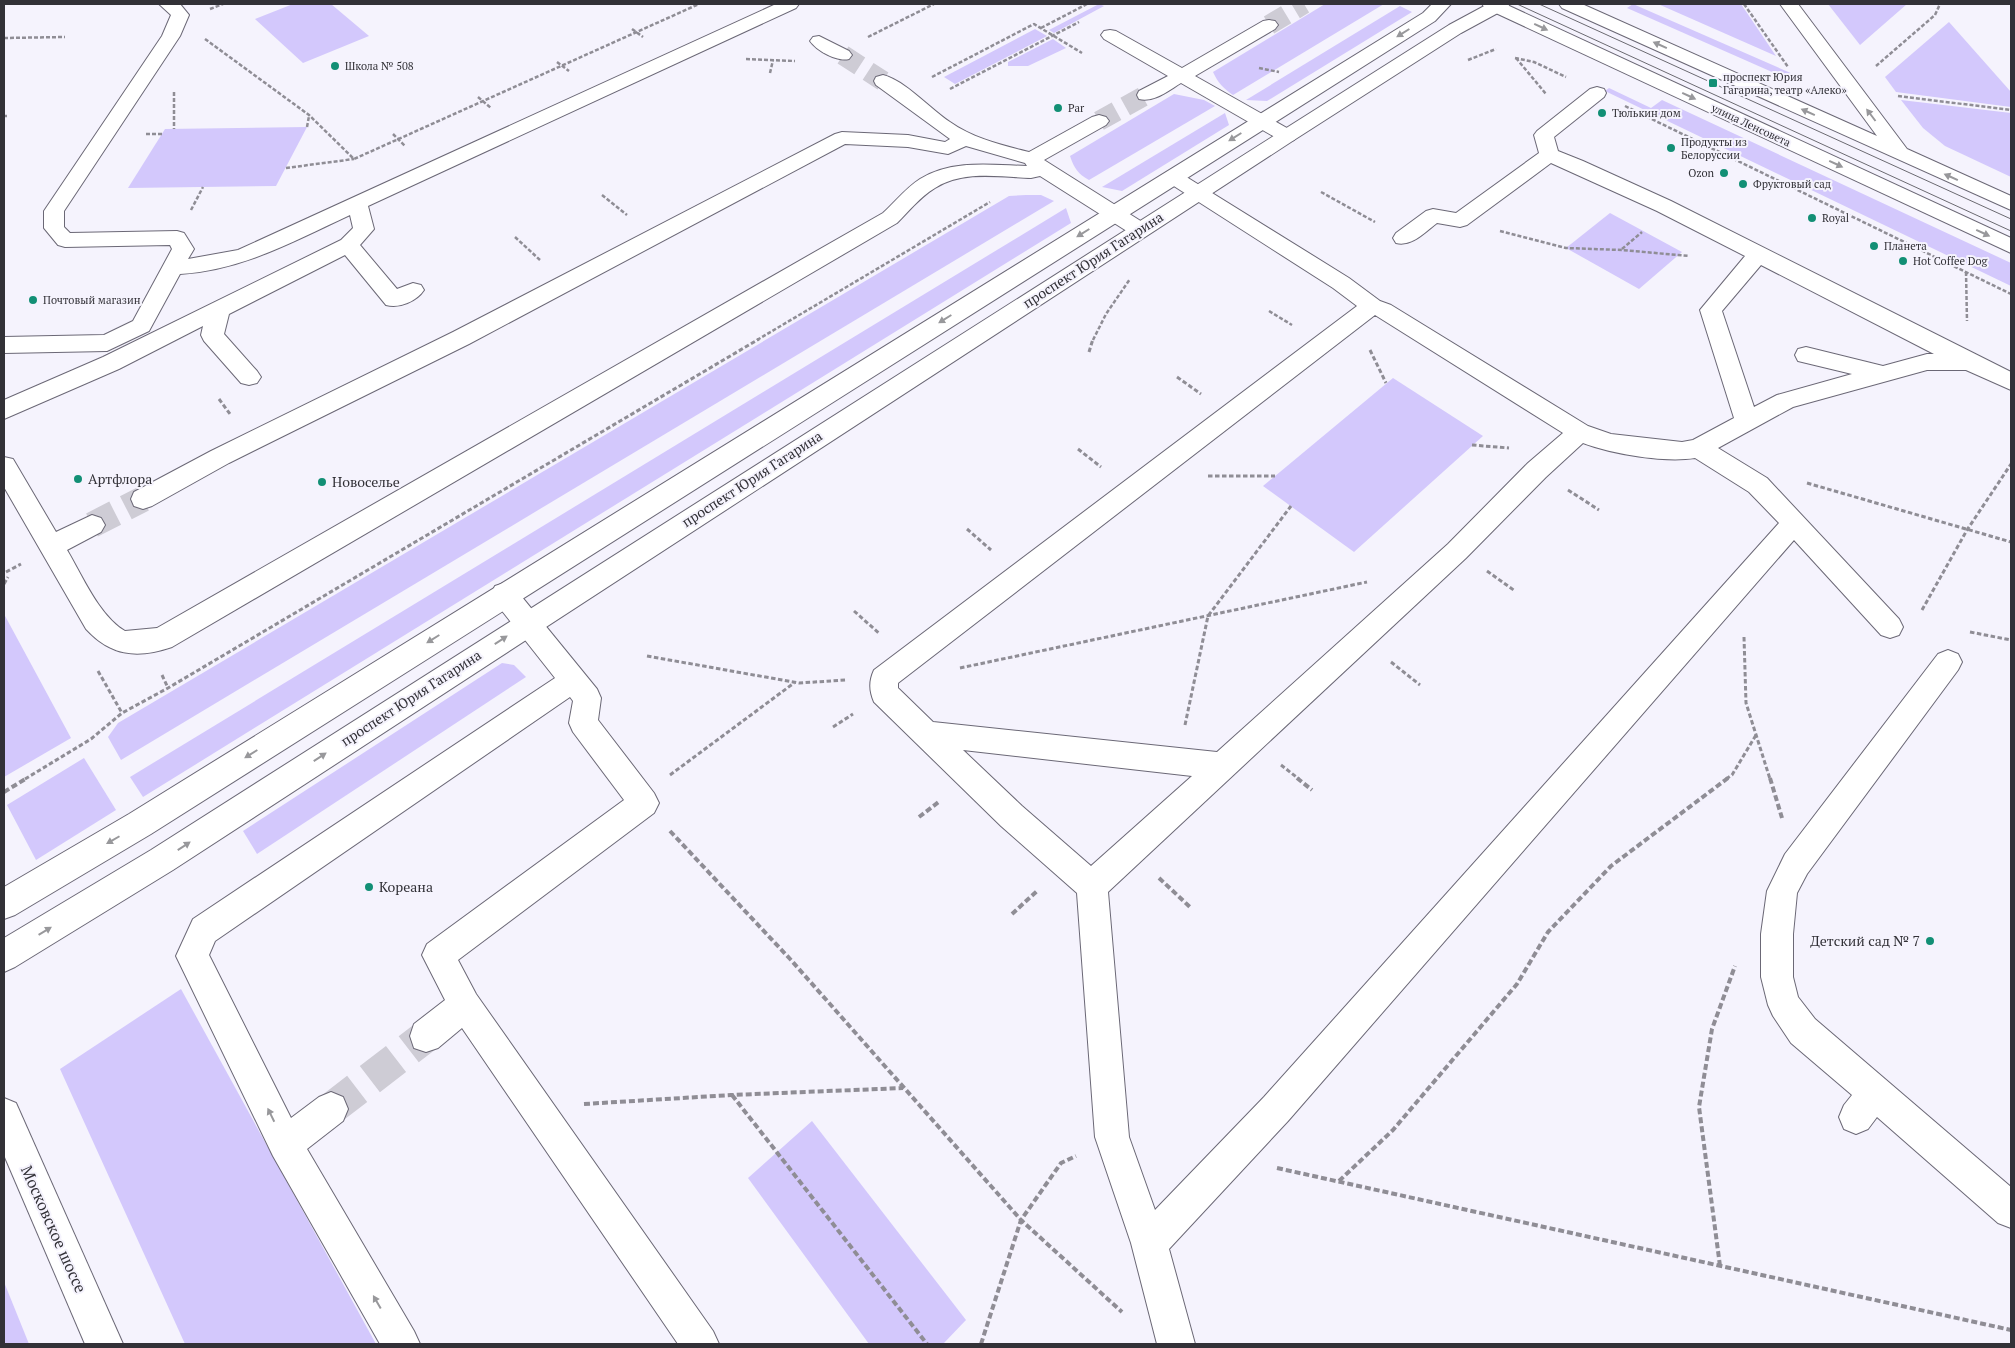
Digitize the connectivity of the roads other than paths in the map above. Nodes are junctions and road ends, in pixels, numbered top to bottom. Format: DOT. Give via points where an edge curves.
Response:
graph roads {
  1 [pos="788,4"];
  2 [pos="1442,4"];
  3 [pos="1568,4"];
  4 [pos="1789,4"];
  5 [pos="1496,5"];
  6 [pos="174,12"];
  7 [pos="1269,25"];
  8 [pos="1110,34"];
  9 [pos="819,41"];
  10 [pos="843,55"];
  11 [pos="1182,75"];
  12 [pos="883,81"];
  13 [pos="1597,93"];
  14 [pos="1146,95"];
  15 [pos="1262,121"];
  16 [pos="1099,122"];
  17 [pos="1287,136"];
  18 [pos="965,139"];
  19 [pos="1901,154"];
  20 [pos="1549,155"];
  21 [pos="1036,163"];
  22 [pos="1173,177"];
  23 [pos="1872,181"];
  24 [pos="1198,192"];
  25 [pos="357,203"];
  26 [pos="2011,204"];
  27 [pos="1114,214"];
  28 [pos="1140,230"];
  29 [pos="1403,238"];
  30 [pos="348,245"];
  31 [pos="2011,246"];
  32 [pos="1758,255"];
  33 [pos="174,267"];
  34 [pos="413,290"];
  35 [pos="1372,306"];
  36 [pos="218,309"];
  37 [pos="4,345"];
  38 [pos="1806,355"];
  39 [pos="1968,362"];
  40 [pos="1884,374"];
  41 [pos="249,378"];
  42 [pos="2011,382"];
  43 [pos="4,410"];
  44 [pos="1747,422"];
  45 [pos="1580,432"];
  46 [pos="1698,448"];
  47 [pos="4,466"];
  48 [pos="143,499"];
  49 [pos="1794,523"];
  50 [pos="92,525"];
  51 [pos="52,546"];
  52 [pos="504,594"];
  53 [pos="526,624"];
  54 [pos="1890,627"];
  55 [pos="1948,662"];
  56 [pos="572,681"];
  57 [pos="927,734"];
  58 [pos="1223,766"];
  59 [pos="1092,886"];
  60 [pos="4,904"];
  61 [pos="4,956"];
  62 [pos="465,1005"];
  63 [pos="426,1036"];
  64 [pos="331,1109"];
  65 [pos="4,1115"];
  66 [pos="285,1144"];
  67 [pos="2011,1210"];
  68 [pos="1149,1243"];
  69 [pos="104,1344"];
  70 [pos="401,1344"];
  71 [pos="700,1344"];
  72 [pos="1176,1344"];
  1 -- 25 [label="main road"];
  2 -- 15 [label="main road, проспект Юрия Гагарина, one-way" via="1429,16"];
  19 -- 3 [label="main road, one-way"];
  19 -- 4 [label="main road, one-way"];
  5 -- 17 [label="main road, проспект Юрия Гагарина"];
  5 -- 23 [label="main road, улица Ленсовета, one-way"];
  6 -- 33 [label="main road" via="171,36 54,211 54,228 66,240 177,238 183,249"];
  7 -- 11 [label="main road"];
  8 -- 11 [label="main road"];
  9 -- 10 [label="main road"];
  11 -- 14 [label="main road"];
  11 -- 15 [label="main road"];
  12 -- 18 [label="main road"];
  13 -- 20 [label="main road" via="1544,135"];
  15 -- 17 [label="main road"];
  15 -- 22 [label="main road, проспект Юрия Гагарина, one-way"];
  16 -- 21 [label="main road"];
  17 -- 24 [label="main road, проспект Юрия Гагарина"];
  18 -- 21 [label="main road"];
  18 -- 48 [label="main road" via="948,148 908,140 842,138 461,338"];
  19 -- 23 [label="main road"];
  26 -- 19 [label="main road, one-way"];
  20 -- 29 [label="main road" via="1460,220 1433,216"];
  20 -- 32 [label="main road" via="1664,206"];
  21 -- 27 [label="main road"];
  21 -- 51 [label="main road" via="1031,172 958,171 940,176 926,184 890,218 162,639 126,643 109,637 95,621"];
  22 -- 24 [label="main road"];
  22 -- 27 [label="main road, проспект Юрия Гагарина"];
  23 -- 31 [label="main road, улица Ленсовета, one-way"];
  24 -- 28 [label="main road, проспект Юрия Гагарина"];
  24 -- 35 [label="main road"];
  25 -- 30 [label="main road" via="364,229"];
  25 -- 33 [label="main road" via="224,262"];
  27 -- 28 [label="main road"];
  27 -- 52 [label="main road, проспект Юрия Гагарина, one-way"];
  28 -- 53 [label="main road, проспект Юрия Гагарина"];
  30 -- 34 [label="main road" via="394,300"];
  30 -- 36 [label="main road"];
  32 -- 39 [label="main road"];
  32 -- 44 [label="main road" via="1711,310"];
  33 -- 37 [label="main road" via="141,326 107,343"];
  35 -- 45 [label="main road"];
  35 -- 57 [label="main road" via="884,678 884,693"];
  36 -- 41 [label="main road" via="212,335"];
  36 -- 43 [label="main road" via="111,363"];
  38 -- 40 [label="main road"];
  39 -- 40 [label="main road" via="1927,362"];
  39 -- 42 [label="main road"];
  40 -- 44 [label="main road" via="1785,401"];
  44 -- 46 [label="main road"];
  45 -- 46 [label="main road" via="1609,443 1682,451"];
  45 -- 58 [label="main road" via="1537,470 1457,551"];
  46 -- 49 [label="main road" via="1758,485"];
  47 -- 51 [label="main road"];
  49 -- 54 [label="main road"];
  49 -- 68 [label="main road" via="1276,1109"];
  50 -- 51 [label="main road"];
  52 -- 53 [label="main road"];
  52 -- 60 [label="main road, проспект Юрия Гагарина, one-way" via="140,824"];
  53 -- 56 [label="main road"];
  61 -- 53 [label="main road, проспект Юрия Гагарина, one-way" via="162,860"];
  55 -- 67 [label="main road" via="1796,864 1782,891 1777,977 1784,1005 1865,1105"];
  56 -- 62 [label="main road" via="587,698 582,723 642,800 438,955"];
  66 -- 56 [label="main road, one-way" via="192,956 204,930"];
  57 -- 58 [label="main road"];
  57 -- 59 [label="main road" via="1066,866"];
  58 -- 59 [label="main road"];
  59 -- 68 [label="main road" via="1112,1137"];
  62 -- 63 [label="main road"];
  62 -- 71 [label="main road"];
  64 -- 66 [label="main road"];
  65 -- 69 [label="main road, Московское шоссе"];
  70 -- 66 [label="main road, one-way"];
  68 -- 72 [label="main road"];
}
